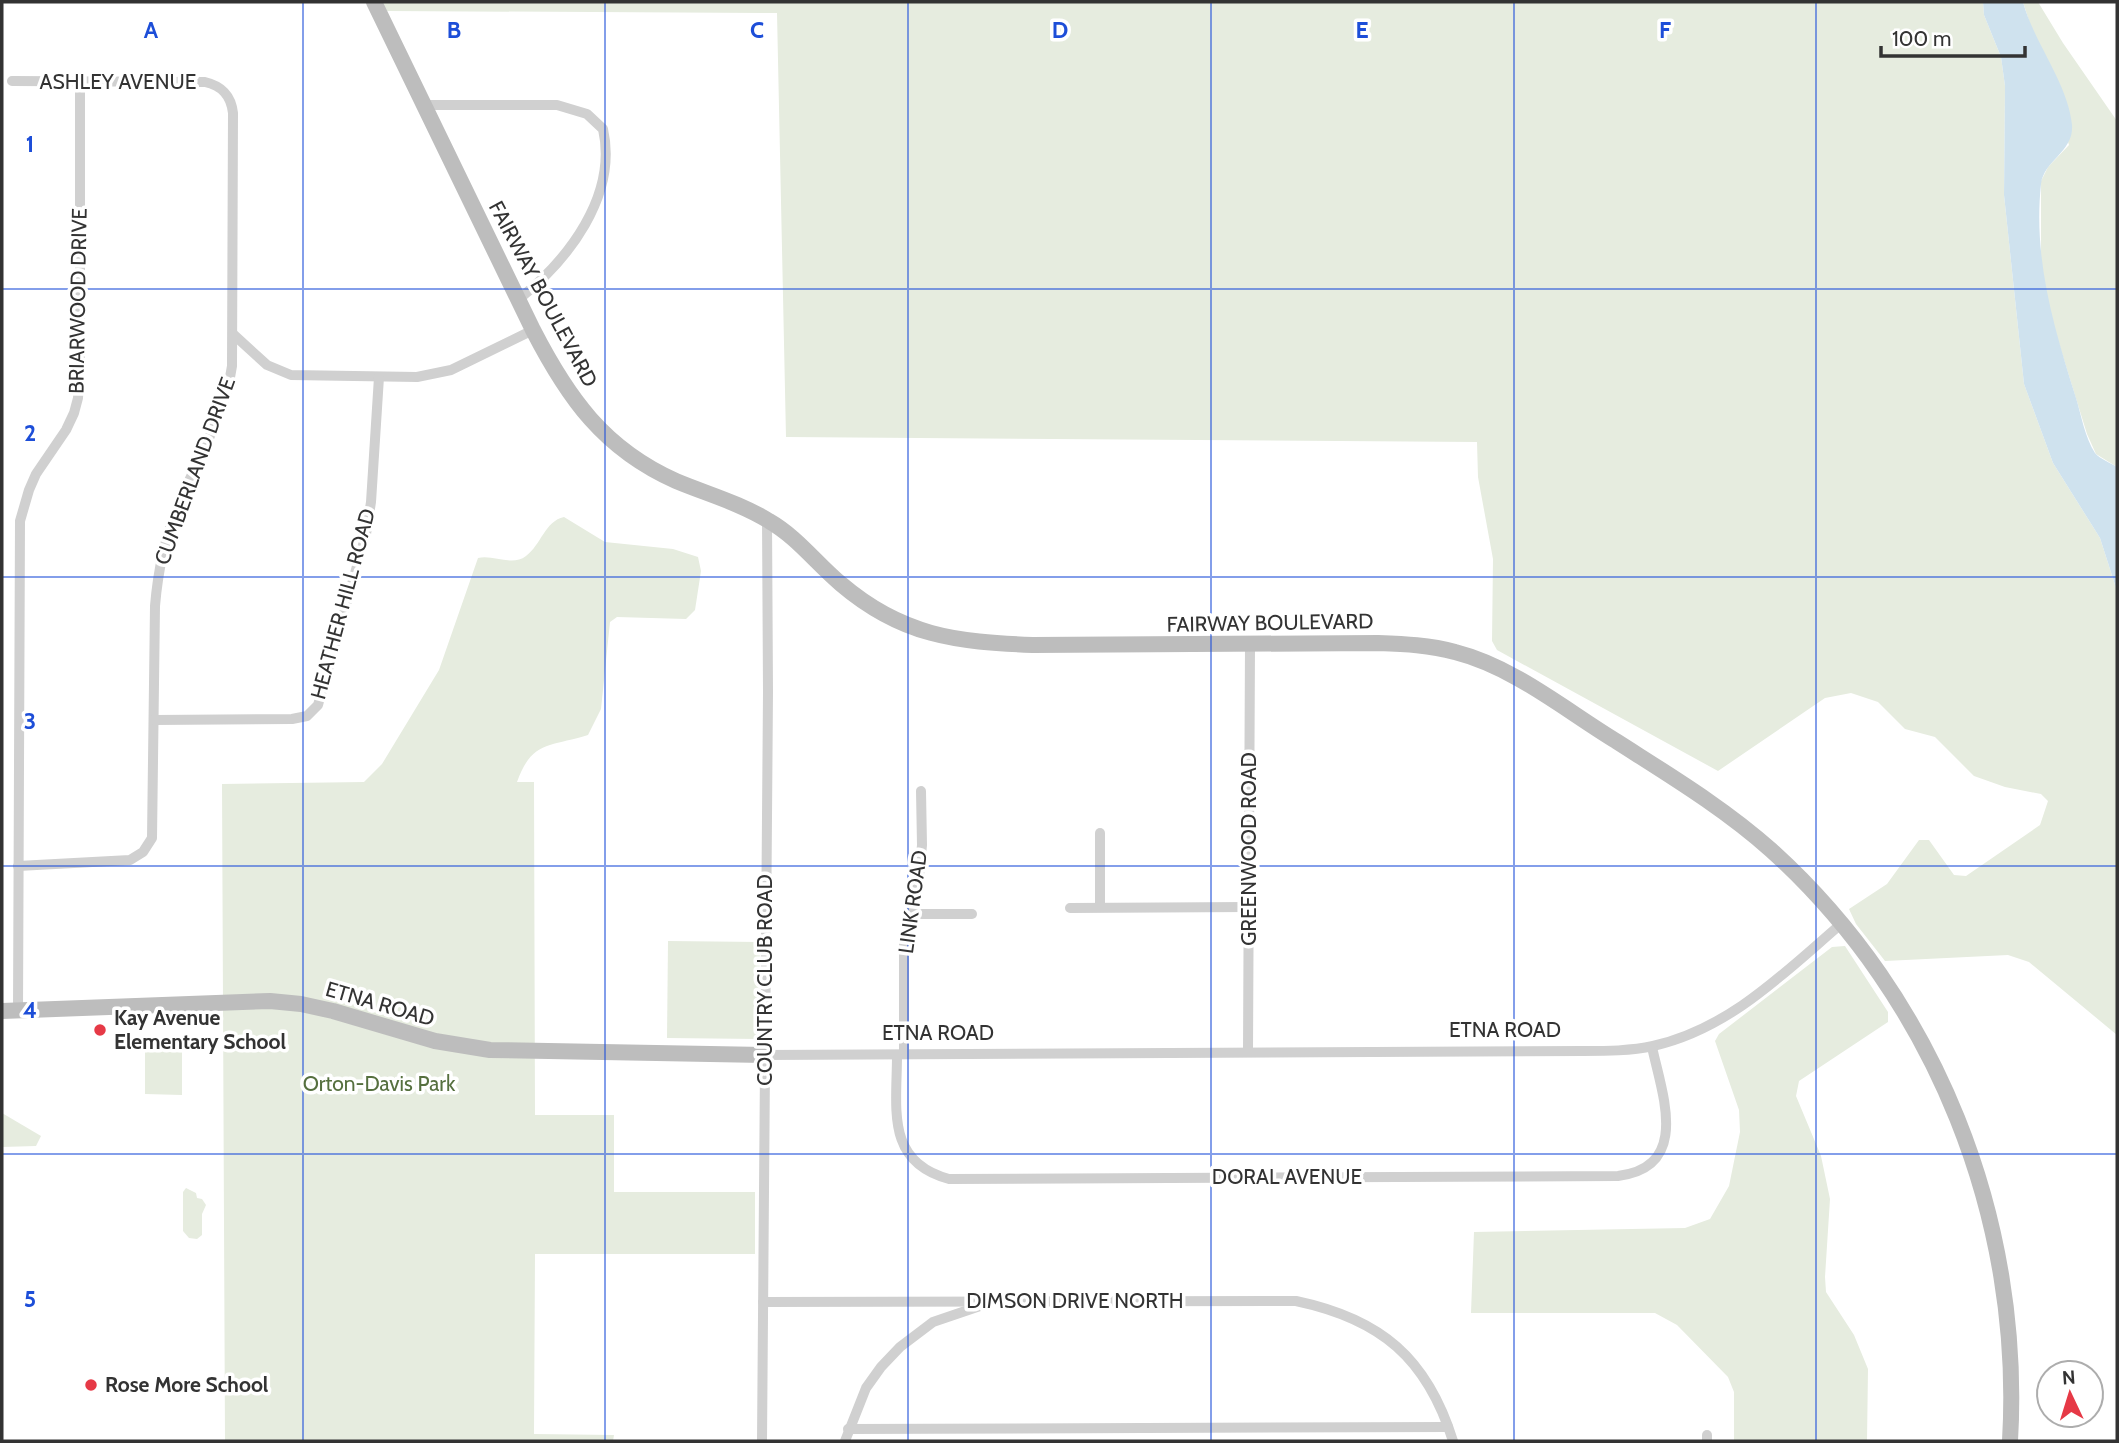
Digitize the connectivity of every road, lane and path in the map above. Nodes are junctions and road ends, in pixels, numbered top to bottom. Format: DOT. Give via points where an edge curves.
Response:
graph roads {
  1 [pos="374,2"];
  2 [pos="12,81"];
  3 [pos="80,81"];
  4 [pos="222,89"];
  5 [pos="424,105"];
  6 [pos="519,299"];
  7 [pos="533,330"];
  8 [pos="233,334"];
  9 [pos="379,377"];
  10 [pos="767,519"];
  11 [pos="1250,645"];
  12 [pos="154,720"];
  13 [pos="921,791"];
  14 [pos="1100,833"];
  15 [pos="18,866"];
  16 [pos="1100,907"];
  17 [pos="1250,907"];
  18 [pos="1070,908"];
  19 [pos="908,914"];
  20 [pos="972,914"];
  21 [pos="1841,923"];
  22 [pos="10,1010"];
  23 [pos="1652,1047"];
  24 [pos="1248,1052"];
  25 [pos="764,1055"];
  26 [pos="900,1055"];
  27 [pos="992,1302"];
  28 [pos="763,1303"];
  29 [pos="1448,1427"];
  30 [pos="1336,1428"];
  31 [pos="848,1429"];
  32 [pos="762,1441"];
  33 [pos="845,1441"];
  34 [pos="1336,1441"];
  35 [pos="1453,1441"];
  36 [pos="2011,1441"];
  1 -- 5 [label="street, FAIRWAY BOULEVARD"];
  2 -- 3 [label="street, ASHLEY AVENUE"];
  3 -- 4 [label="street, ASHLEY AVENUE" via="198,81"];
  3 -- 15 [label="street, BRIARWOOD DRIVE" via="78,398 66,430 36,474 20,521"];
  4 -- 8 [label="street, CUMBERLAND DRIVE" via="233,113"];
  5 -- 6 [label="street, FAIRWAY BOULEVARD"];
  5 -- 6 [label="street" via="557,105 587,114 603,129 606,163 593,209 562,257"];
  6 -- 7 [label="street, FAIRWAY BOULEVARD"];
  7 -- 9 [label="street" via="451,370 417,377"];
  7 -- 10 [label="street, FAIRWAY BOULEVARD" via="580,408 618,446 667,477"];
  8 -- 9 [label="street" via="279,372 304,377"];
  8 -- 12 [label="street, CUMBERLAND DRIVE" via="229,390 179,503 158,573"];
  9 -- 12 [label="street, HEATHER HILL ROAD" via="366,534 318,705 307,716 292,719"];
  10 -- 11 [label="street, FAIRWAY BOULEVARD" via="873,607 939,636 975,643 1033,645"];
  10 -- 25 [label="street, COUNTRY CLUB ROAD"];
  11 -- 17 [label="street, GREENWOOD ROAD"];
  11 -- 21 [label="street, FAIRWAY BOULEVARD" via="1407,644 1458,652 1498,668 1733,818 1793,870"];
  12 -- 15 [label="street, CUMBERLAND DRIVE" via="153,830 144,852 122,862"];
  13 -- 19 [label="street, LINK ROAD" via="919,876"];
  14 -- 16 [label="street"];
  15 -- 22 [label="street, BRIARWOOD DRIVE"];
  16 -- 17 [label="street"];
  16 -- 18 [label="street"];
  17 -- 24 [label="street, GREENWOOD ROAD"];
  19 -- 20 [label="street"];
  19 -- 26 [label="street, LINK ROAD"];
  21 -- 23 [label="street, ETNA ROAD" via="1731,1014"];
  21 -- 36 [label="street, FAIRWAY BOULEVARD" via="1892,990 1937,1069 1977,1170 1995,1239 2005,1305"];
  22 -- 25 [label="street, ETNA ROAD" via="282,1002 489,1050"];
  23 -- 24 [label="street, ETNA ROAD"];
  23 -- 26 [label="street, DORAL AVENUE" via="1667,1118 1666,1139 1648,1166 1618,1176 949,1179 923,1170 905,1150 897,1124"];
  24 -- 26 [label="street, ETNA ROAD"];
  25 -- 26 [label="street, ETNA ROAD"];
  25 -- 28 [label="street, COUNTRY CLUB ROAD"];
  27 -- 28 [label="street, DIMSON DRIVE NORTH"];
  27 -- 29 [label="street, DIMSON DRIVE NORTH" via="1296,1301 1343,1313 1380,1333 1409,1359 1430,1388"];
  27 -- 31 [label="street" via="933,1322 900,1347 866,1388"];
  28 -- 32 [label="street, COUNTRY CLUB ROAD"];
  29 -- 30 [label="street"];
  29 -- 35 [label="street, DIMSON DRIVE NORTH"];
  30 -- 31 [label="street"];
  30 -- 34 [label="street"];
  31 -- 33 [label="street"];
}
